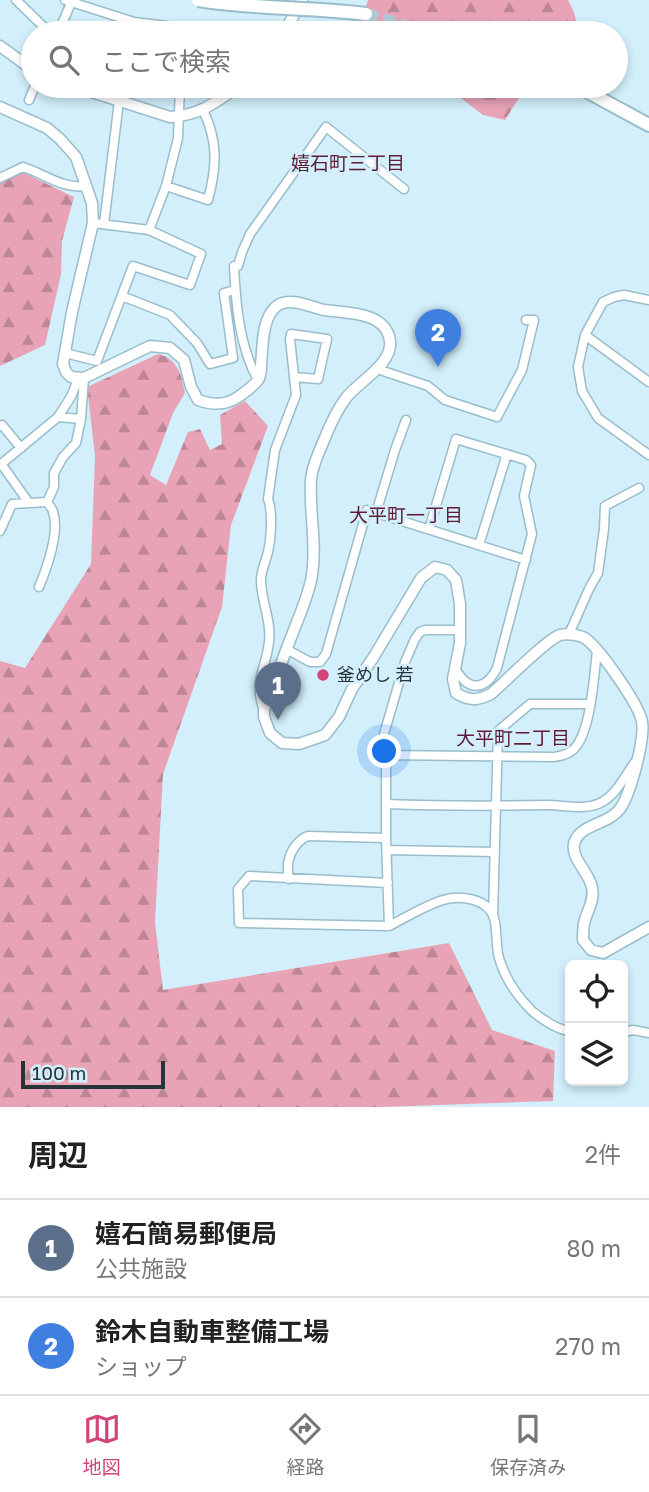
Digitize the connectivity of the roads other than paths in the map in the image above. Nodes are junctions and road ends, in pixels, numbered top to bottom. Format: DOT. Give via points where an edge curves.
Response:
graph roads {
  1 [pos="16,0"];
  2 [pos="198,0"];
  3 [pos="302,0"];
  4 [pos="68,1"];
  5 [pos="366,14"];
  6 [pos="38,21"];
  7 [pos="62,21"];
  8 [pos="131,21"];
  9 [pos="291,21"];
  10 [pos="0,46"];
  11 [pos="21,61"];
  12 [pos="109,98"];
  13 [pos="119,98"];
  14 [pos="179,98"];
  15 [pos="223,98"];
  16 [pos="600,98"];
  17 [pos="118,101"];
  18 [pos="0,107"];
  19 [pos="203,110"];
  20 [pos="178,116"];
  21 [pos="645,122"];
  22 [pos="0,178"];
  23 [pos="86,186"];
  24 [pos="166,186"];
  25 [pos="404,189"];
  26 [pos="98,223"];
  27 [pos="149,230"];
  28 [pos="235,290"];
  29 [pos="121,296"];
  30 [pos="646,300"];
  31 [pos="526,320"];
  32 [pos="585,335"];
  33 [pos="65,353"];
  34 [pos="377,369"];
  35 [pos="294,377"];
  36 [pos="80,379"];
  37 [pos="258,380"];
  38 [pos="649,382"];
  39 [pos="58,417"];
  40 [pos="81,419"];
  41 [pos="406,420"];
  42 [pos="0,426"];
  43 [pos="21,448"];
  44 [pos="507,454"];
  45 [pos="649,455"];
  46 [pos="1,465"];
  47 [pos="639,488"];
  48 [pos="47,502"];
  49 [pos="29,503"];
  50 [pos="376,513"];
  51 [pos="429,529"];
  52 [pos="0,531"];
  53 [pos="479,545"];
  54 [pos="526,560"];
  55 [pos="40,587"];
  56 [pos="460,630"];
  57 [pos="569,634"];
  58 [pos="286,649"];
  59 [pos="597,651"];
  60 [pos="455,669"];
  61 [pos="590,705"];
  62 [pos="264,710"];
  63 [pos="386,755"];
  64 [pos="497,756"];
  65 [pos="637,759"];
  66 [pos="386,804"];
  67 [pos="496,806"];
  68 [pos="386,838"];
  69 [pos="387,850"];
  70 [pos="495,852"];
  71 [pos="289,879"];
  72 [pos="388,883"];
  73 [pos="494,916"];
  74 [pos="389,926"];
  75 [pos="649,927"];
  76 [pos="565,1030"];
  77 [pos="628,1031"];
  78 [pos="649,1033"];
  1 -- 6 [label="street"];
  2 -- 5 [label="highway, bridge"];
  3 -- 9 [label="street"];
  4 -- 7 [label="street"];
  4 -- 8 [label="street"];
  10 -- 11 [label="street"];
  12 -- 17 [label="street"];
  13 -- 17 [label="street"];
  14 -- 20 [label="street"];
  15 -- 19 [label="street"];
  16 -- 21 [label="highway"];
  17 -- 20 [label="street"];
  17 -- 26 [label="street"];
  18 -- 23 [label="street" via="47,128 60,139 76,157"];
  19 -- 20 [label="street"];
  19 -- 24 [label="street" via="216,159 208,200"];
  20 -- 24 [label="street" via="178,138"];
  22 -- 23 [label="street" via="23,167 56,182"];
  23 -- 26 [label="street"];
  24 -- 27 [label="street"];
  25 -- 28 [label="street" via="326,127 250,234 239,265 234,266"];
  26 -- 27 [label="street"];
  26 -- 33 [label="street"];
  27 -- 29 [label="street" via="201,254 190,285 133,265"];
  28 -- 29 [label="street" via="224,293 233,358 210,364 170,315"];
  28 -- 37 [label="street" via="245,351"];
  29 -- 33 [label="street" via="97,361"];
  30 -- 32 [label="street" via="624,295 603,302"];
  31 -- 34 [label="street" via="534,320 522,370 497,417 444,400 428,386"];
  32 -- 38 [label="street"];
  32 -- 45 [label="street" via="578,367 582,391 598,418"];
  33 -- 36 [label="street" via="66,372"];
  34 -- 37 [label="street" via="388,355 390,341 376,320 293,302 279,304 269,314"];
  34 -- 58 [label="street" via="354,388 335,414 314,463 312,578"];
  35 -- 35 [label="street" via="291,334 327,339 318,379"];
  35 -- 62 [label="street" via="296,395 275,450 268,499 269,549 261,576 269,628 259,686"];
  36 -- 37 [label="street" via="150,346 170,348 184,360 198,400 208,404 233,401"];
  36 -- 39 [label="street"];
  36 -- 40 [label="street"];
  39 -- 40 [label="street"];
  39 -- 43 [label="street"];
  40 -- 48 [label="street" via="76,443 54,474"];
  41 -- 50 [label="street"];
  42 -- 43 [label="street"];
  43 -- 46 [label="street"];
  44 -- 51 [label="street" via="456,439"];
  44 -- 53 [label="street"];
  44 -- 54 [label="street" via="531,465 524,496 532,534"];
  46 -- 49 [label="street"];
  47 -- 57 [label="street" via="605,506 598,573"];
  48 -- 49 [label="street"];
  48 -- 55 [label="street" via="55,527"];
  49 -- 52 [label="street" via="12,504"];
  50 -- 51 [label="street"];
  50 -- 58 [label="street" via="366,510 326,654 320,662 310,662"];
  51 -- 53 [label="street"];
  53 -- 54 [label="street"];
  54 -- 60 [label="street" via="492,678 475,686"];
  56 -- 60 [label="street"];
  56 -- 62 [label="street" via="456,580 447,570 435,567 421,578 325,736 299,744 282,743 270,733"];
  56 -- 63 [label="street" via="419,632 401,672 384,734"];
  57 -- 59 [label="street" via="585,638"];
  57 -- 60 [label="street" via="547,643 481,699 465,699 456,693"];
  58 -- 62 [label="street"];
  59 -- 61 [label="street"];
  59 -- 65 [label="street" via="626,689 642,720"];
  61 -- 64 [label="street" via="530,705 498,731"];
  61 -- 64 [label="street" via="584,734 570,753"];
  63 -- 64 [label="street"];
  63 -- 66 [label="street"];
  64 -- 67 [label="street"];
  65 -- 67 [label="street" via="617,789 593,806"];
  65 -- 75 [label="street" via="619,810 582,831 574,845 593,889 583,940 591,950 603,953"];
  66 -- 67 [label="street"];
  66 -- 68 [label="street"];
  67 -- 70 [label="street"];
  68 -- 69 [label="street"];
  68 -- 71 [label="street" via="302,838 288,860"];
  69 -- 70 [label="street"];
  69 -- 72 [label="street"];
  70 -- 73 [label="street"];
  71 -- 72 [label="street"];
  71 -- 74 [label="street" via="249,876 238,889 239,923"];
  72 -- 74 [label="street"];
  73 -- 74 [label="street" via="473,899 456,898 442,900"];
  73 -- 76 [label="street" via="498,958 522,1001 539,1017"];
  77 -- 78 [label="street"];
}
